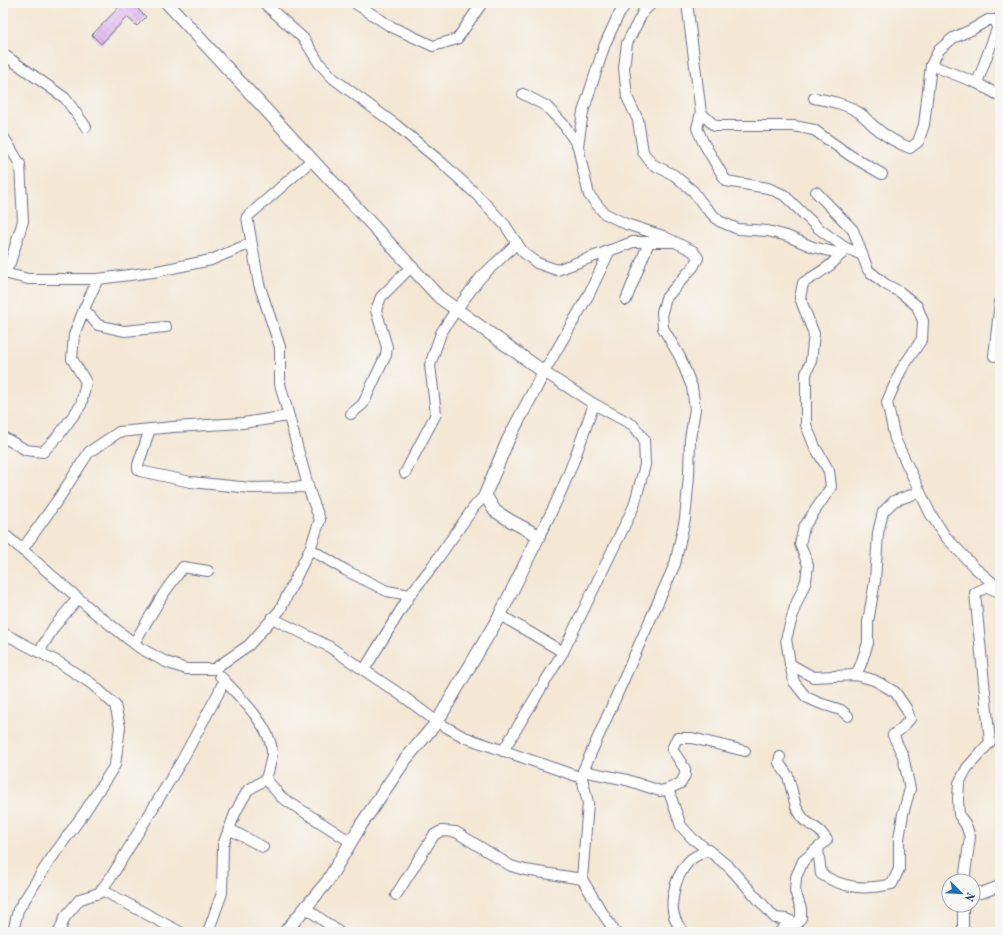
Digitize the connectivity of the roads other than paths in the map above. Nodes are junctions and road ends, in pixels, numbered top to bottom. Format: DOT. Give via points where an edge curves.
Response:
graph roads {
  1 [pos="167,3"];
  2 [pos="264,3"];
  3 [pos="355,3"];
  4 [pos="482,3"];
  5 [pos="626,3"];
  6 [pos="652,3"];
  7 [pos="687,3"];
  8 [pos="999,30"];
  9 [pos="3,54"];
  10 [pos="931,65"];
  11 [pos="976,83"];
  12 [pos="523,94"];
  13 [pos="1000,96"];
  14 [pos="814,98"];
  15 [pos="701,113"];
  16 [pos="86,127"];
  17 [pos="3,136"];
  18 [pos="578,146"];
  19 [pos="312,160"];
  20 [pos="882,174"];
  21 [pos="816,192"];
  22 [pos="649,242"];
  23 [pos="675,242"];
  24 [pos="251,243"];
  25 [pos="517,243"];
  26 [pos="610,250"];
  27 [pos="843,250"];
  28 [pos="862,255"];
  29 [pos="411,267"];
  30 [pos="4,274"];
  31 [pos="98,279"];
  32 [pos="626,300"];
  33 [pos="1000,302"];
  34 [pos="84,309"];
  35 [pos="456,310"];
  36 [pos="166,327"];
  37 [pos="994,356"];
  38 [pos="544,372"];
  39 [pos="594,404"];
  40 [pos="351,414"];
  41 [pos="288,416"];
  42 [pos="150,429"];
  43 [pos="3,437"];
  44 [pos="405,473"];
  45 [pos="308,487"];
  46 [pos="920,492"];
  47 [pos="485,495"];
  48 [pos="3,533"];
  49 [pos="539,536"];
  50 [pos="310,549"];
  51 [pos="22,550"];
  52 [pos="208,571"];
  53 [pos="1000,590"];
  54 [pos="410,595"];
  55 [pos="78,598"];
  56 [pos="500,615"];
  57 [pos="272,618"];
  58 [pos="3,633"];
  59 [pos="134,644"];
  60 [pos="39,652"];
  61 [pos="563,652"];
  62 [pos="790,664"];
  63 [pos="214,669"];
  64 [pos="364,670"];
  65 [pos="856,675"];
  66 [pos="224,680"];
  67 [pos="848,716"];
  68 [pos="437,722"];
  69 [pos="503,751"];
  70 [pos="744,751"];
  71 [pos="780,757"];
  72 [pos="583,774"];
  73 [pos="266,779"];
  74 [pos="668,789"];
  75 [pos="229,829"];
  76 [pos="351,842"];
  77 [pos="263,847"];
  78 [pos="818,848"];
  79 [pos="708,850"];
  80 [pos="965,873"];
  81 [pos="582,879"];
  82 [pos="1000,886"];
  83 [pos="102,890"];
  84 [pos="981,893"];
  85 [pos="396,895"];
  86 [pos="306,908"];
  87 [pos="963,913"];
  88 [pos="796,924"];
  89 [pos="12,932"];
  90 [pos="59,932"];
  91 [pos="180,932"];
  92 [pos="208,932"];
  93 [pos="285,932"];
  94 [pos="339,932"];
  95 [pos="615,932"];
  96 [pos="684,932"];
  97 [pos="780,932"];
  98 [pos="963,932"];
  1 -- 19 [label="street"];
  2 -- 25 [label="street" via="304,39 319,63 334,79 396,125 477,195 505,225"];
  3 -- 4 [label="street" via="390,26 433,46 457,39"];
  5 -- 18 [label="street" via="605,44 584,112"];
  6 -- 27 [label="street" via="643,12 627,44 624,68 627,97 638,120 643,152 652,164 679,179 719,221 738,229 768,231 787,236 813,247"];
  7 -- 15 [label="street"];
  8 -- 10 [label="street" via="997,20 988,20 953,38 939,50"];
  8 -- 11 [label="street"];
  9 -- 16 [label="street" via="65,98"];
  10 -- 11 [label="street"];
  10 -- 14 [label="street" via="924,124 918,142 910,148 899,144 848,106"];
  11 -- 13 [label="street"];
  12 -- 18 [label="street" via="546,106 564,125"];
  15 -- 20 [label="street" via="715,126 794,126 814,130"];
  15 -- 27 [label="street" via="697,128 726,181 768,188 784,194"];
  17 -- 30 [label="street" via="20,164 23,221"];
  18 -- 23 [label="street" via="589,195 604,213"];
  19 -- 24 [label="street" via="247,217"];
  19 -- 29 [label="street"];
  21 -- 28 [label="street" via="853,230"];
  22 -- 23 [label="street"];
  22 -- 26 [label="street" via="632,242"];
  22 -- 32 [label="street"];
  23 -- 72 [label="street" via="693,251 698,258 666,298 662,312 663,328 680,357 692,387 695,409 690,439 685,519 675,564"];
  24 -- 31 [label="street" via="211,260 153,272"];
  24 -- 41 [label="street" via="259,284 280,347 280,384"];
  25 -- 26 [label="street" via="522,251 537,263 557,270"];
  25 -- 35 [label="street" via="481,277"];
  26 -- 38 [label="street" via="588,296"];
  27 -- 28 [label="street"];
  27 -- 62 [label="street" via="827,267 803,283 800,298 814,334 811,361 806,374 806,425 815,448 829,471 831,487 804,527 800,544 808,565 806,581 794,607 786,639"];
  28 -- 46 [label="street" via="868,270 917,306 923,321 922,339 901,370 887,402 895,440"];
  29 -- 35 [label="street" via="439,297"];
  29 -- 40 [label="street" via="381,297 376,310 387,347 386,355 363,404"];
  30 -- 31 [label="street" via="28,279"];
  31 -- 34 [label="street"];
  33 -- 37 [label="street"];
  34 -- 36 [label="street" via="98,324 124,331"];
  34 -- 43 [label="street" via="74,335 72,359 86,382 81,405 43,452 26,450"];
  35 -- 38 [label="street"];
  35 -- 44 [label="street" via="441,333 430,365 436,414"];
  38 -- 39 [label="street"];
  38 -- 47 [label="street" via="508,440"];
  39 -- 49 [label="street" via="571,470"];
  39 -- 61 [label="street" via="633,425 644,439 645,465 634,506"];
  41 -- 42 [label="street" via="243,423"];
  41 -- 45 [label="street"];
  42 -- 45 [label="street" via="138,465 140,471 192,482 251,488"];
  42 -- 51 [label="street" via="119,432 88,452"];
  45 -- 50 [label="street" via="320,520"];
  46 -- 53 [label="street" via="930,513 946,536 975,568"];
  46 -- 65 [label="street" via="894,501 883,512 878,533 868,643"];
  47 -- 49 [label="street" via="495,511"];
  47 -- 54 [label="street" via="474,506"];
  48 -- 51 [label="street"];
  49 -- 56 [label="street"];
  50 -- 54 [label="street" via="387,591"];
  50 -- 57 [label="street" via="280,610"];
  51 -- 55 [label="street"];
  52 -- 59 [label="street" via="183,567 164,593"];
  53 -- 80 [label="street" via="987,587 975,593 990,742 959,783 959,815 970,837"];
  54 -- 64 [label="street"];
  55 -- 59 [label="street"];
  55 -- 60 [label="street"];
  56 -- 61 [label="street"];
  56 -- 68 [label="street"];
  57 -- 63 [label="street" via="249,645"];
  57 -- 64 [label="street" via="328,646"];
  58 -- 60 [label="street"];
  59 -- 63 [label="street" via="166,662 186,669"];
  60 -- 89 [label="street" via="92,684 114,705 120,727 115,765 18,910"];
  61 -- 69 [label="street"];
  62 -- 65 [label="street" via="813,677"];
  62 -- 67 [label="street" via="794,682 806,697 841,710"];
  63 -- 66 [label="street"];
  64 -- 68 [label="street"];
  65 -- 78 [label="street" via="874,680 894,692 906,708 910,719 893,735 902,756 910,789 902,814 899,869 892,884 877,888 852,887 833,882 821,874"];
  66 -- 73 [label="street" via="250,708 267,734 272,752"];
  66 -- 83 [label="street" via="181,762"];
  68 -- 69 [label="street" via="464,737"];
  68 -- 76 [label="street" via="405,760"];
  69 -- 72 [label="street"];
  70 -- 74 [label="street" via="692,738 677,738 672,749 685,769 685,775 681,783"];
  71 -- 78 [label="street" via="779,763 788,776 796,807 804,820 820,830 827,840"];
  72 -- 74 [label="street" via="627,780 660,791"];
  72 -- 81 [label="street" via="588,803"];
  73 -- 75 [label="street" via="248,790"];
  73 -- 76 [label="street" via="281,797"];
  74 -- 79 [label="street" via="681,826"];
  75 -- 77 [label="street"];
  75 -- 92 [label="street" via="223,846 222,893"];
  76 -- 86 [label="street" via="327,882"];
  78 -- 88 [label="street" via="803,861 796,877 795,891 801,918"];
  79 -- 88 [label="street" via="729,867 775,918 786,919"];
  79 -- 96 [label="street" via="690,859 679,875 672,899 674,916"];
  81 -- 85 [label="street" via="511,866 456,832 441,831 434,835"];
  81 -- 95 [label="street"];
  82 -- 84 [label="street"];
  83 -- 90 [label="street" via="80,899 65,917"];
  83 -- 91 [label="street"];
  86 -- 93 [label="street"];
  86 -- 94 [label="street"];
  87 -- 98 [label="street"];
  88 -- 97 [label="street" via="787,924"];
}
